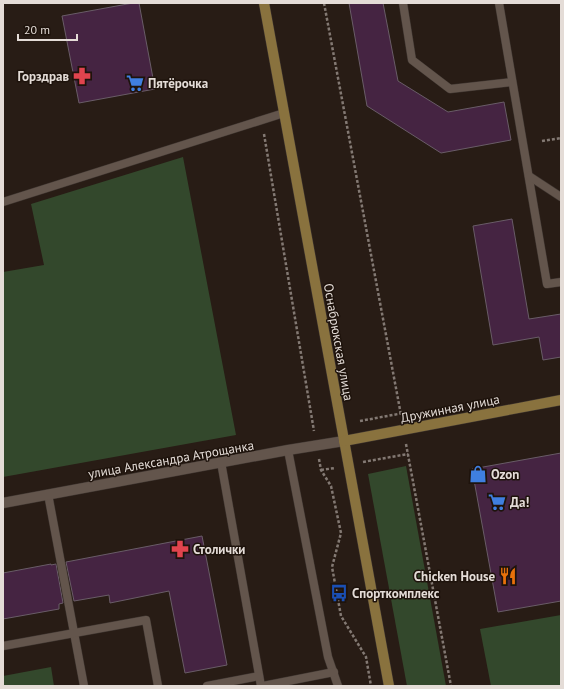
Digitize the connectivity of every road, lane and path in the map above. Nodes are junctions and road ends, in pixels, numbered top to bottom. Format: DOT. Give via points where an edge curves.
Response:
graph roads {
  1 [pos="264,3"];
  2 [pos="324,3"];
  3 [pos="403,3"];
  4 [pos="498,3"];
  5 [pos="512,82"];
  6 [pos="284,113"];
  7 [pos="262,120"];
  8 [pos="561,138"];
  9 [pos="542,142"];
  10 [pos="529,176"];
  11 [pos="561,197"];
  12 [pos="3,202"];
  13 [pos="561,282"];
  14 [pos="561,400"];
  15 [pos="400,413"];
  16 [pos="360,421"];
  17 [pos="403,430"];
  18 [pos="344,441"];
  19 [pos="317,445"];
  20 [pos="288,450"];
  21 [pos="221,462"];
  22 [pos="48,494"];
  23 [pos="3,503"];
  24 [pos="74,633"];
  25 [pos="3,646"];
  26 [pos="334,672"];
  27 [pos="259,676"];
  28 [pos="84,686"];
  29 [pos="158,686"];
  30 [pos="208,686"];
  31 [pos="262,686"];
  32 [pos="338,686"];
  33 [pos="371,686"];
  34 [pos="389,686"];
  35 [pos="451,686"];
  1 -- 6 [label="street, Оснабрюкская улица"];
  2 -- 15 [label="path"];
  3 -- 5 [label="lane" via="412,60 450,89"];
  4 -- 5 [label="lane"];
  5 -- 10 [label="lane"];
  6 -- 7 [label="lane"];
  6 -- 18 [label="street, Оснабрюкская улица"];
  7 -- 12 [label="lane"];
  7 -- 19 [label="path"];
  8 -- 9 [label="path"];
  10 -- 11 [label="lane"];
  10 -- 13 [label="lane" via="547,284"];
  14 -- 17 [label="street, Дружинная улица"];
  15 -- 16 [label="path"];
  15 -- 17 [label="path"];
  17 -- 18 [label="street, Дружинная улица"];
  17 -- 35 [label="path"];
  18 -- 19 [label="street, улица Александра Атрощанка"];
  18 -- 34 [label="street, Оснабрюкская улица"];
  19 -- 20 [label="street, улица Александра Атрощанка"];
  19 -- 33 [label="path" via="321,470 332,486 342,533 332,568 341,616 366,657"];
  20 -- 21 [label="street, улица Александра Атрощанка"];
  20 -- 26 [label="lane" via="328,657"];
  21 -- 22 [label="street, улица Александра Атрощанка"];
  21 -- 27 [label="lane"];
  22 -- 23 [label="street, улица Александра Атрощанка"];
  22 -- 24 [label="lane"];
  24 -- 25 [label="lane"];
  24 -- 28 [label="lane"];
  24 -- 29 [label="lane" via="146,620"];
  26 -- 31 [label="lane"];
  26 -- 32 [label="lane"];
  27 -- 30 [label="lane"];
  27 -- 31 [label="lane"];
}
